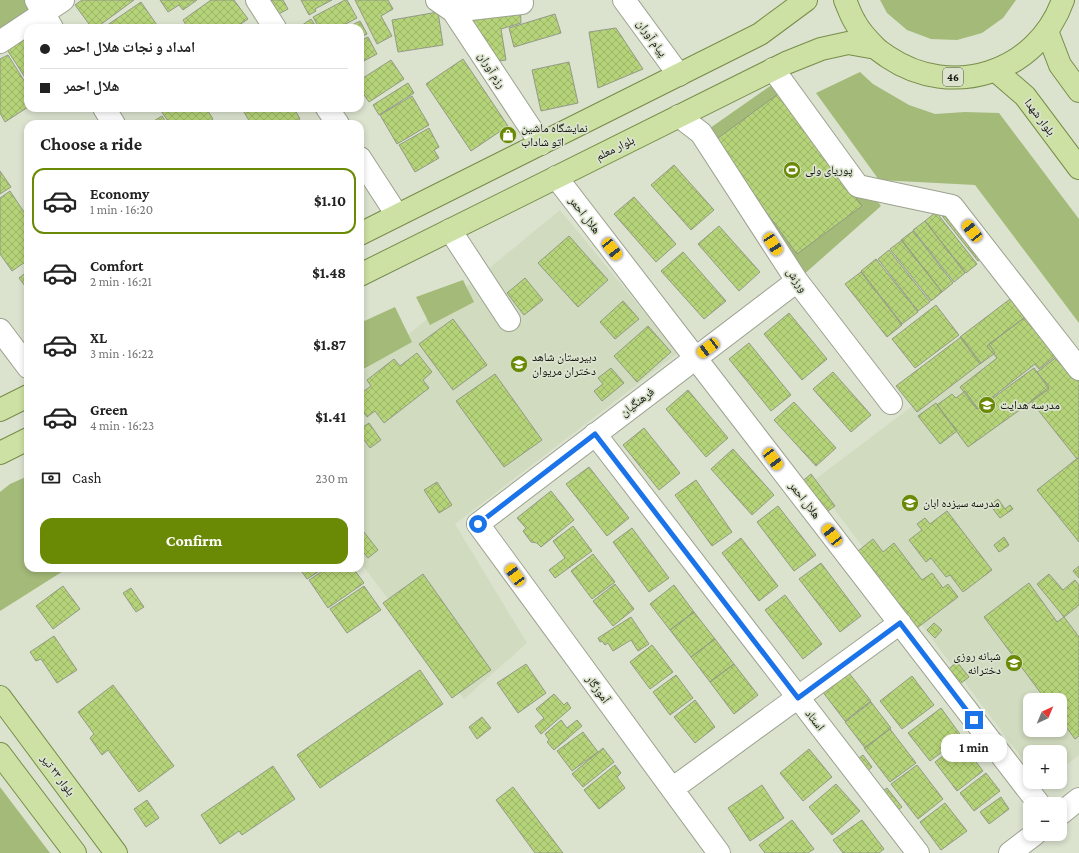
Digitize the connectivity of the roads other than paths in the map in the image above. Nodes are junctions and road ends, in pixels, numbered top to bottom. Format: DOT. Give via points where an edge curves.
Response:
graph roads {
  1 [pos="62,0"];
  2 [pos="257,0"];
  3 [pos="624,0"];
  4 [pos="806,0"];
  5 [pos="845,0"];
  6 [pos="1063,0"];
  7 [pos="522,3"];
  8 [pos="445,6"];
  9 [pos="44,14"];
  10 [pos="28,24"];
  11 [pos="272,24"];
  12 [pos="24,27"];
  13 [pos="1047,31"];
  14 [pos="0,42"];
  15 [pos="876,48"];
  16 [pos="773,69"];
  17 [pos="996,71"];
  18 [pos="679,75"];
  19 [pos="1079,91"];
  20 [pos="679,116"];
  21 [pos="541,144"];
  22 [pos="364,164"];
  23 [pos="1079,168"];
  24 [pos="556,177"];
  25 [pos="397,215"];
  26 [pos="450,230"];
  27 [pos="364,232"];
  28 [pos="364,273"];
  29 [pos="797,281"];
  30 [pos="509,320"];
  31 [pos="0,330"];
  32 [pos="695,358"];
  33 [pos="24,362"];
  34 [pos="1079,369"];
  35 [pos="24,398"];
  36 [pos="891,403"];
  37 [pos="0,410"];
  38 [pos="595,434"];
  39 [pos="24,441"];
  40 [pos="0,452"];
  41 [pos="478,524"];
  42 [pos="900,623"];
  43 [pos="0,697"];
  44 [pos="798,698"];
  45 [pos="0,754"];
  46 [pos="672,789"];
  47 [pos="1034,797"];
  48 [pos="1079,799"];
  49 [pos="1067,808"];
  50 [pos="1026,841"];
  51 [pos="75,853"];
  52 [pos="116,853"];
  53 [pos="719,853"];
  54 [pos="918,853"];
  55 [pos="1010,853"];
  1 -- 9 [label="street"];
  2 -- 11 [label="street"];
  3 -- 18 [label="street, پیام آوران"];
  4 -- 18 [label="main road" via="760,34"];
  5 -- 15 [label="main road, 46" via="855,23"];
  6 -- 13 [label="main road, 46"];
  7 -- 8 [label="street"];
  8 -- 21 [label="street, رزم آوران"];
  9 -- 10 [label="street"];
  12 -- 14 [label="street"];
  13 -- 17 [label="main road, 46" via="1024,54"];
  13 -- 19 [label="main road" via="1060,65"];
  15 -- 16 [label="main road, بلوار معلم" via="848,43 821,49"];
  15 -- 17 [label="main road, 46" via="902,66 933,76 965,78"];
  16 -- 20 [label="main road, بلوار معلم"];
  16 -- 34 [label="street" via="858,186 952,206"];
  17 -- 23 [label="main road, بلوار شهدا" via="1025,96"];
  18 -- 21 [label="main road"];
  20 -- 24 [label="main road, بلوار معلم"];
  20 -- 29 [label="street, ورزش" via="701,133"];
  21 -- 25 [label="main road"];
  22 -- 25 [label="street"];
  24 -- 26 [label="main road, بلوار معلم"];
  24 -- 32 [label="street, هلال احمر"];
  25 -- 27 [label="main road"];
  26 -- 28 [label="main road, بلوار معلم"];
  26 -- 30 [label="street"];
  29 -- 32 [label="street, فرهنگیان"];
  29 -- 36 [label="street, ورزش"];
  31 -- 33 [label="street"];
  32 -- 38 [label="street, فرهنگیان"];
  32 -- 42 [label="street, هلال احمر"];
  35 -- 37 [label="main road"];
  38 -- 41 [label="street, فرهنگیان"];
  38 -- 44 [label="street, استاد"];
  39 -- 40 [label="main road"];
  41 -- 46 [label="street, آموزگار"];
  42 -- 44 [label="street"];
  42 -- 47 [label="street, هلال احمر"];
  43 -- 52 [label="main road, بلوار ۲۳ تیر"];
  44 -- 46 [label="street"];
  44 -- 54 [label="street, استاد"];
  45 -- 51 [label="main road"];
  46 -- 53 [label="street, آموزگار"];
  48 -- 49 [label="street"];
  50 -- 55 [label="street"];
}
